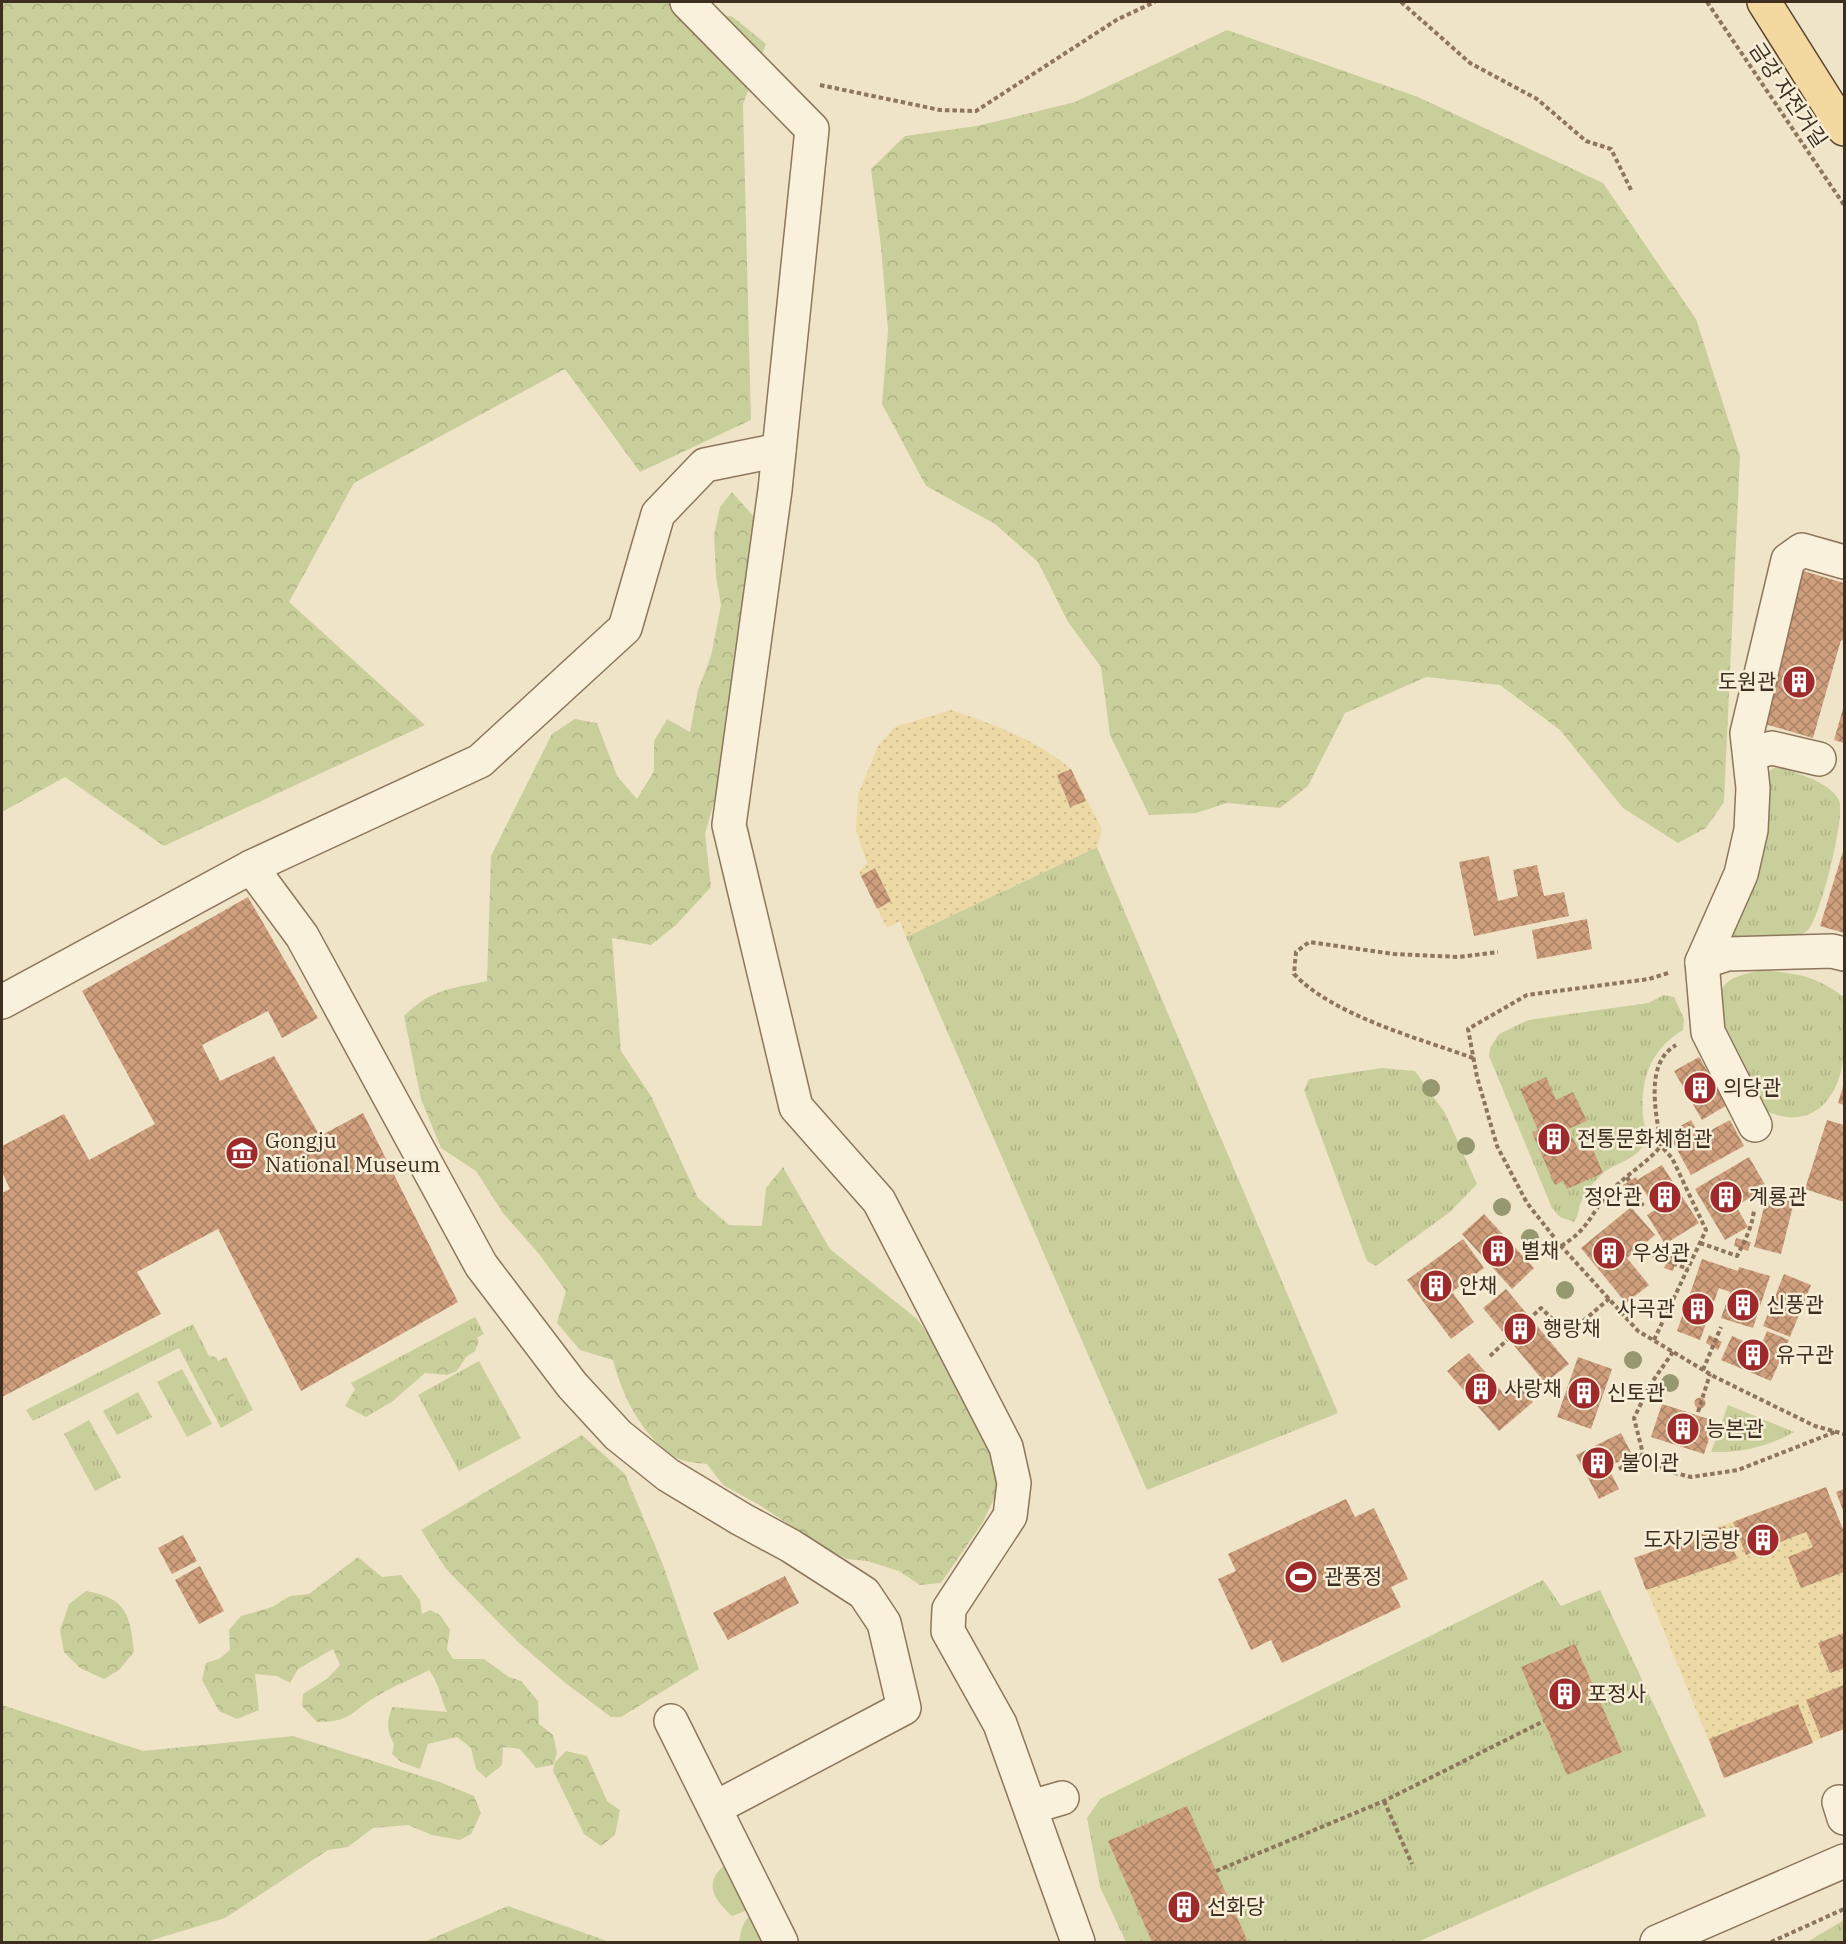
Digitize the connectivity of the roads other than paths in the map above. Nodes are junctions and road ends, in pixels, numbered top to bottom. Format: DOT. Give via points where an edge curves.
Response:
graph roads {
  1 [pos="687,2"];
  2 [pos="1764,2"];
  3 [pos="1845,129"];
  4 [pos="779,450"];
  5 [pos="1845,562"];
  6 [pos="1751,753"];
  7 [pos="1819,759"];
  8 [pos="251,867"];
  9 [pos="1845,954"];
  10 [pos="1702,962"];
  11 [pos="2,1002"];
  12 [pos="1755,1125"];
  13 [pos="671,1721"];
  14 [pos="1062,1798"];
  15 [pos="1031,1807"];
  16 [pos="715,1808"];
  17 [pos="1845,1861"];
  18 [pos="781,1942"];
  19 [pos="1078,1942"];
  20 [pos="1657,1942"];
  1 -- 4 [label="street" via="812,129"];
  2 -- 3 [label="main road"];
  4 -- 8 [label="street" via="705,465 658,514 625,628 480,761"];
  4 -- 15 [label="street" via="729,825 796,1107 879,1201 1006,1447 1014,1483 1010,1516 949,1609 948,1631 1000,1724"];
  5 -- 6 [label="street" via="1802,550 1788,560 1747,733"];
  6 -- 7 [label="street" via="1772,748"];
  6 -- 10 [label="street" via="1751,830 1741,874"];
  8 -- 11 [label="street"];
  8 -- 16 [label="street" via="302,936 481,1265 572,1385 618,1435 668,1475 864,1593 884,1623 904,1708"];
  9 -- 10 [label="street" via="1727,954"];
  10 -- 12 [label="street" via="1708,1032"];
  13 -- 16 [label="street"];
  14 -- 15 [label="street"];
  15 -- 19 [label="street"];
  16 -- 18 [label="street"];
  17 -- 20 [label="street"];
}
